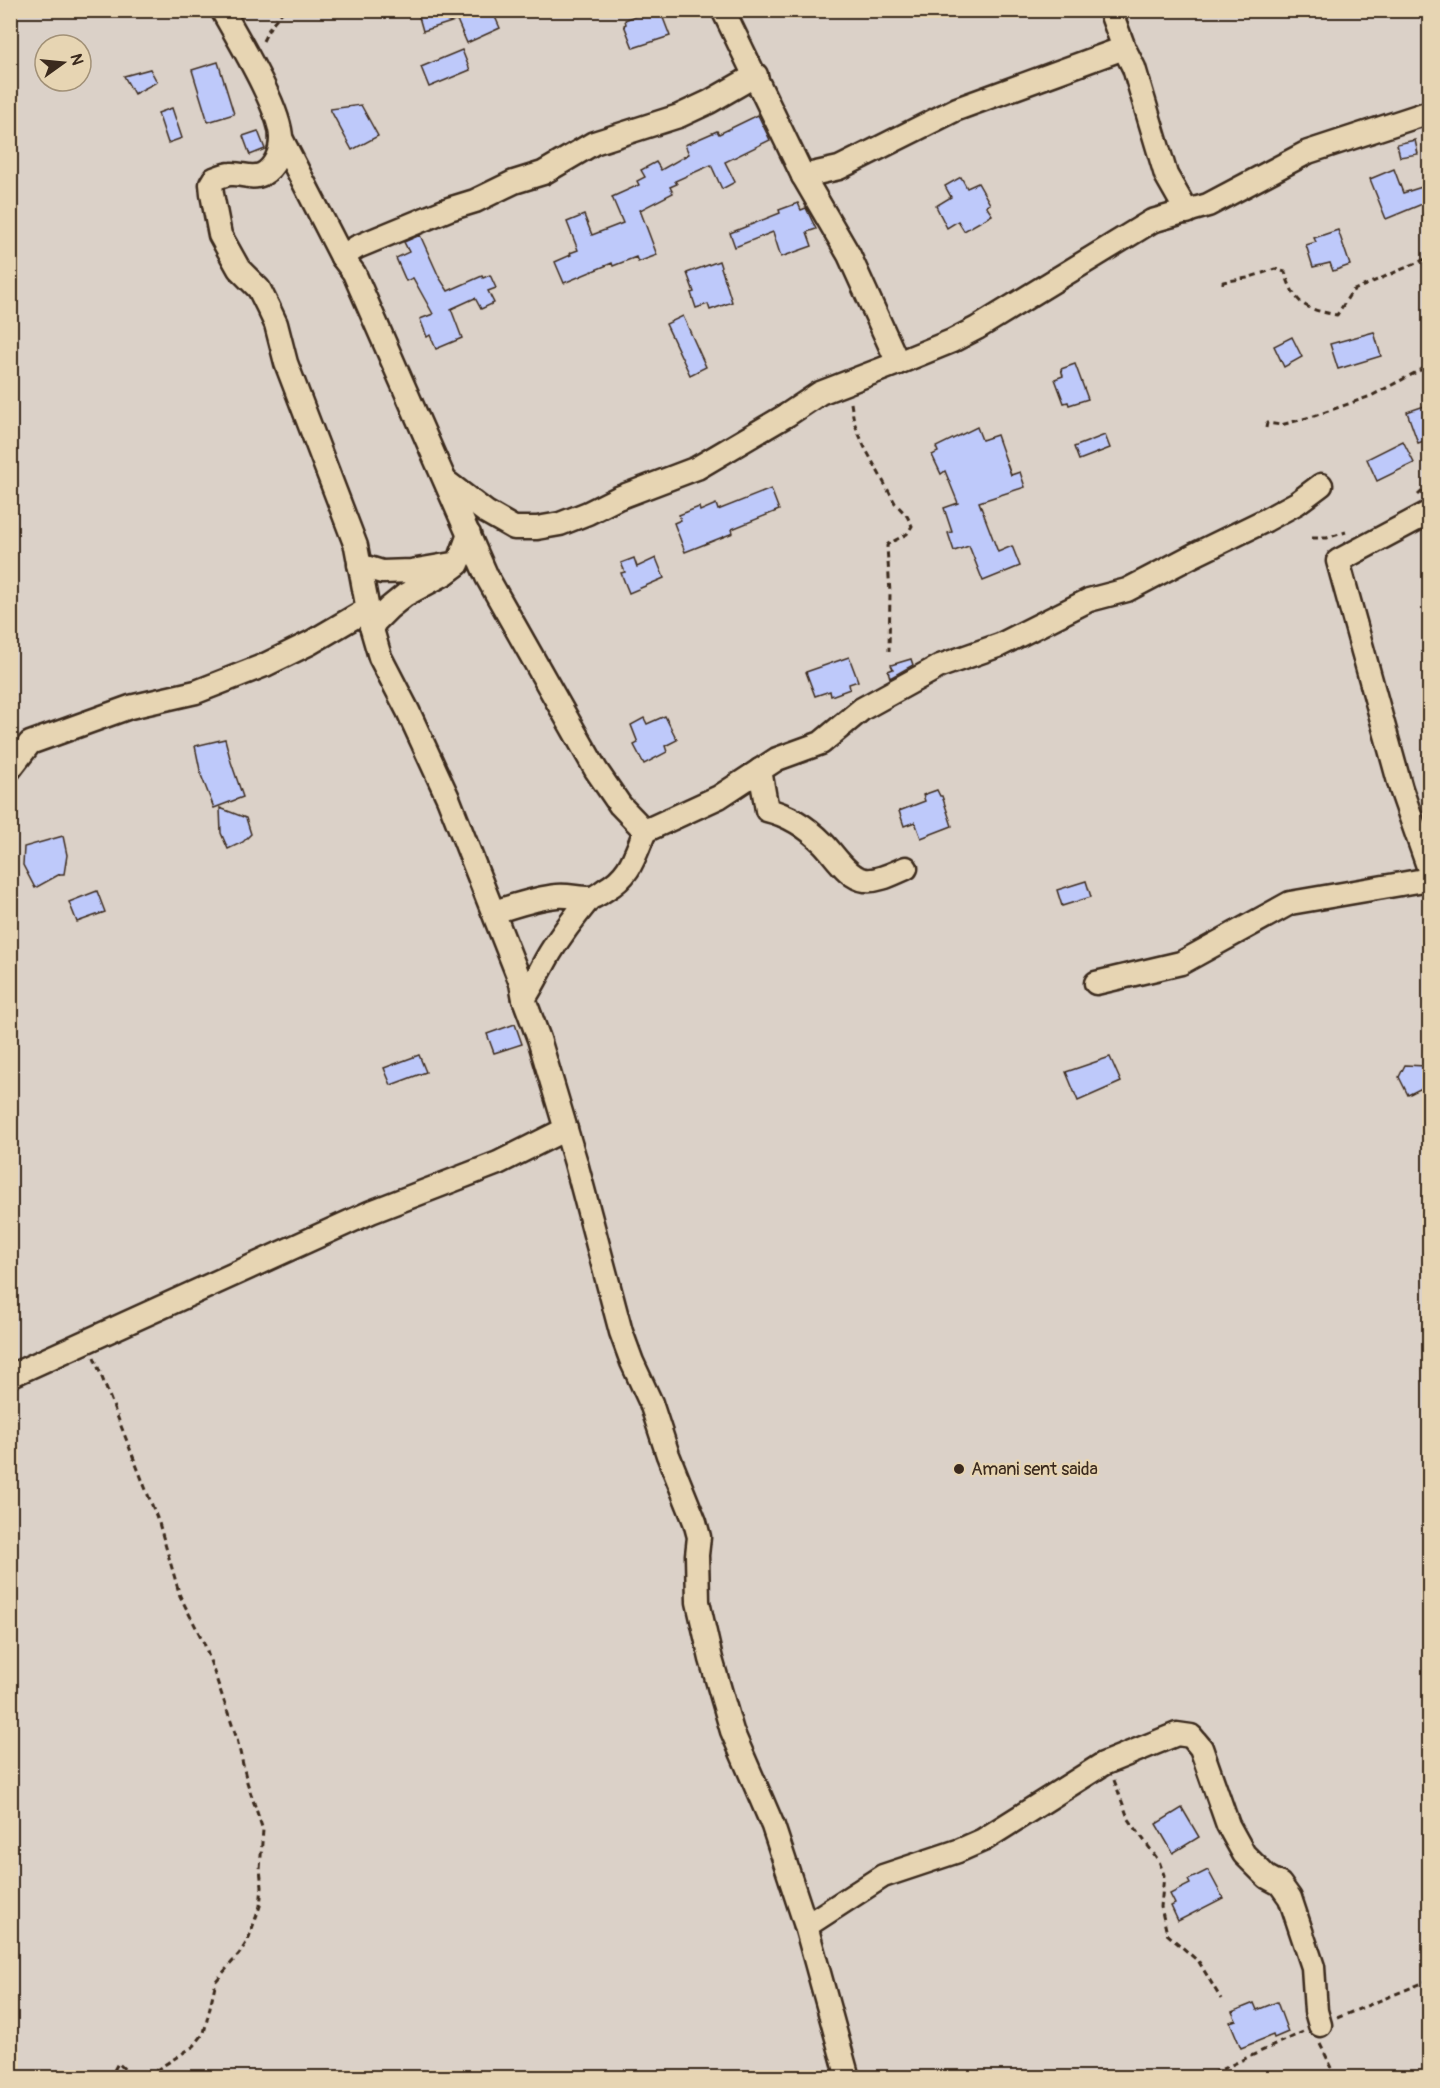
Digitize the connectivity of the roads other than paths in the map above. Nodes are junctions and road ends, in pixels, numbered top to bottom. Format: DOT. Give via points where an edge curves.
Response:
graph roads {
  1 [pos="222,10"];
  2 [pos="723,10"];
  3 [pos="1110,10"];
  4 [pos="1124,48"];
  5 [pos="756,75"];
  6 [pos="1430,112"];
  7 [pos="281,138"];
  8 [pos="803,176"];
  9 [pos="1187,212"];
  10 [pos="342,257"];
  11 [pos="898,363"];
  12 [pos="446,482"];
  13 [pos="1321,485"];
  14 [pos="1430,512"];
  15 [pos="469,534"];
  16 [pos="458,564"];
  17 [pos="359,565"];
  18 [pos="369,617"];
  19 [pos="10,769"];
  20 [pos="760,770"];
  21 [pos="645,831"];
  22 [pos="906,868"];
  23 [pos="1430,872"];
  24 [pos="1430,879"];
  25 [pos="590,898"];
  26 [pos="494,912"];
  27 [pos="1096,983"];
  28 [pos="524,999"];
  29 [pos="566,1129"];
  30 [pos="10,1376"];
  31 [pos="806,1926"];
  32 [pos="1319,2031"];
  33 [pos="848,2078"];
  1 -- 7 [label="street" via="274,111"];
  2 -- 5 [label="street"];
  3 -- 4 [label="street"];
  4 -- 8 [label="street" via="957,109 839,168"];
  4 -- 9 [label="street" via="1134,68 1166,175"];
  5 -- 8 [label="street"];
  5 -- 10 [label="street" via="679,116 594,143 543,173 357,247"];
  6 -- 9 [label="street" via="1308,152 1208,205"];
  7 -- 10 [label="street"];
  7 -- 17 [label="street" via="274,164 262,174 219,177 211,184 212,194 220,235 239,269 259,289 276,324 286,363 356,546"];
  8 -- 11 [label="street" via="849,255"];
  9 -- 11 [label="street" via="1152,221 977,328"];
  10 -- 12 [label="street" via="354,273"];
  11 -- 12 [label="street" via="820,393 698,468 560,524 514,528"];
  12 -- 15 [label="street"];
  13 -- 20 [label="street" via="1286,509 1127,590 1089,600 1000,645 940,666 862,709 826,740"];
  14 -- 23 [label="street" via="1338,561 1401,789"];
  15 -- 16 [label="street"];
  15 -- 21 [label="street" via="487,577 596,770 620,805"];
  16 -- 17 [label="street" via="382,572"];
  16 -- 18 [label="street"];
  17 -- 18 [label="street"];
  18 -- 19 [label="street" via="196,692 130,707 30,743"];
  18 -- 26 [label="street" via="380,657 447,798"];
  20 -- 21 [label="street" via="719,797"];
  20 -- 22 [label="street" via="767,810 803,827 856,877 875,880"];
  21 -- 25 [label="street" via="631,867 620,881"];
  24 -- 27 [label="street" via="1290,903 1181,963"];
  25 -- 26 [label="street" via="555,896"];
  25 -- 28 [label="street" via="549,954"];
  26 -- 28 [label="street"];
  28 -- 29 [label="street"];
  29 -- 30 [label="street" via="498,1163 370,1212"];
  29 -- 31 [label="street" via="621,1332 695,1522 699,1537 698,1602 732,1731 773,1826"];
  31 -- 32 [label="street" via="883,1876 983,1840 1103,1764 1177,1734 1191,1736 1201,1748 1228,1825 1244,1854 1280,1884 1290,1898 1313,1967"];
  31 -- 33 [label="street"];
}
